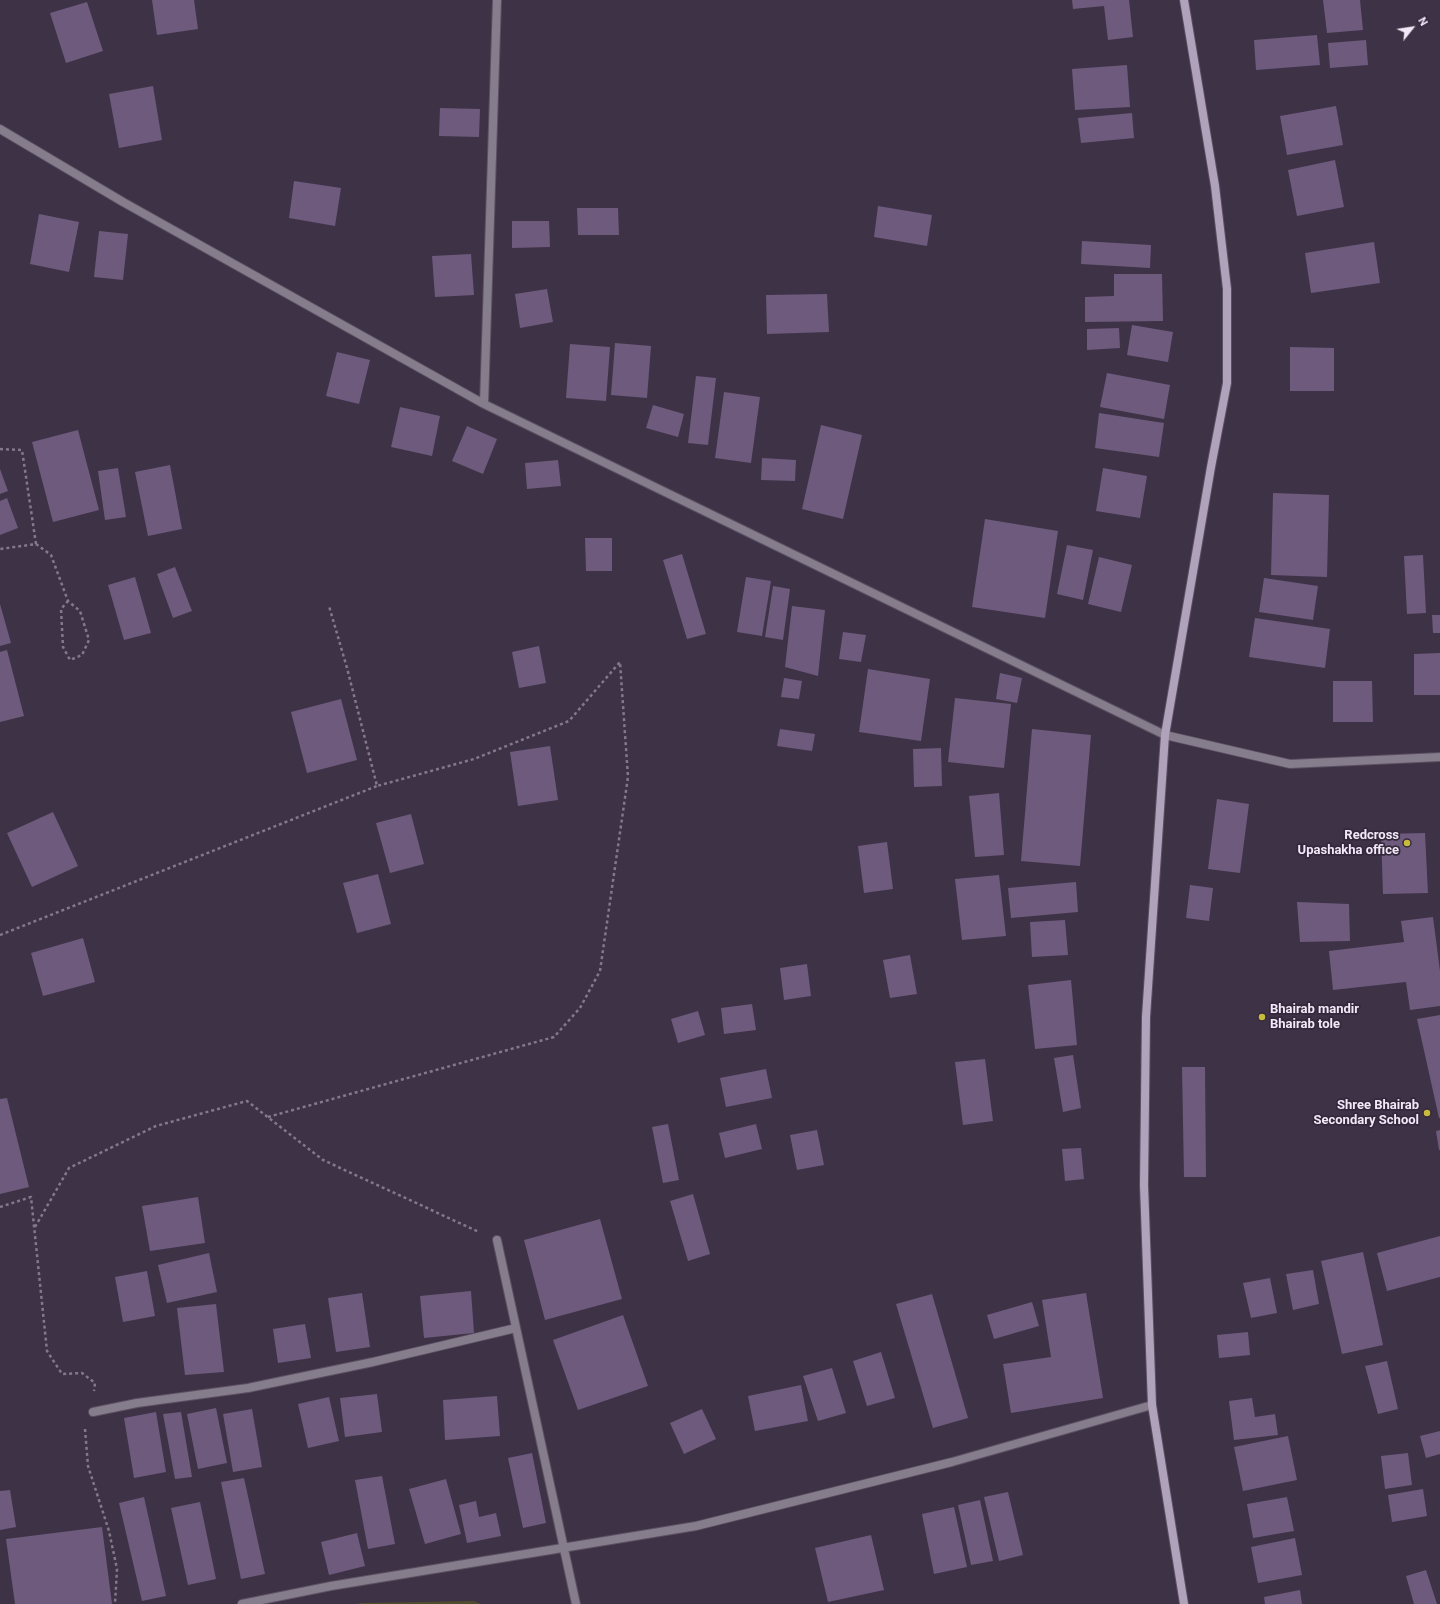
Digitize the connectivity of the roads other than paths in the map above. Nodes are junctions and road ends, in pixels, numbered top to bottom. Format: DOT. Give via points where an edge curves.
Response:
graph roads {
  1 [pos="497,0"];
  2 [pos="1184,0"];
  3 [pos="0,128"];
  4 [pos="484,404"];
  5 [pos="1165,735"];
  6 [pos="1440,757"];
  7 [pos="497,1240"];
  8 [pos="516,1328"];
  9 [pos="1152,1405"];
  10 [pos="93,1412"];
  11 [pos="565,1548"];
  12 [pos="242,1604"];
  13 [pos="576,1604"];
  14 [pos="1184,1604"];
  1 -- 4 [label="street"];
  2 -- 5 [label="main road" via="1215,186 1227,289 1227,383"];
  3 -- 4 [label="street" via="123,202"];
  4 -- 5 [label="street"];
  5 -- 6 [label="street" via="1290,764"];
  5 -- 9 [label="main road" via="1146,1017 1144,1185"];
  7 -- 8 [label="street"];
  8 -- 10 [label="street" via="248,1388 137,1403"];
  8 -- 11 [label="street"];
  9 -- 11 [label="street" via="952,1462 696,1526"];
  9 -- 14 [label="main road"];
  11 -- 12 [label="street" via="331,1586"];
  11 -- 13 [label="street"];
}
